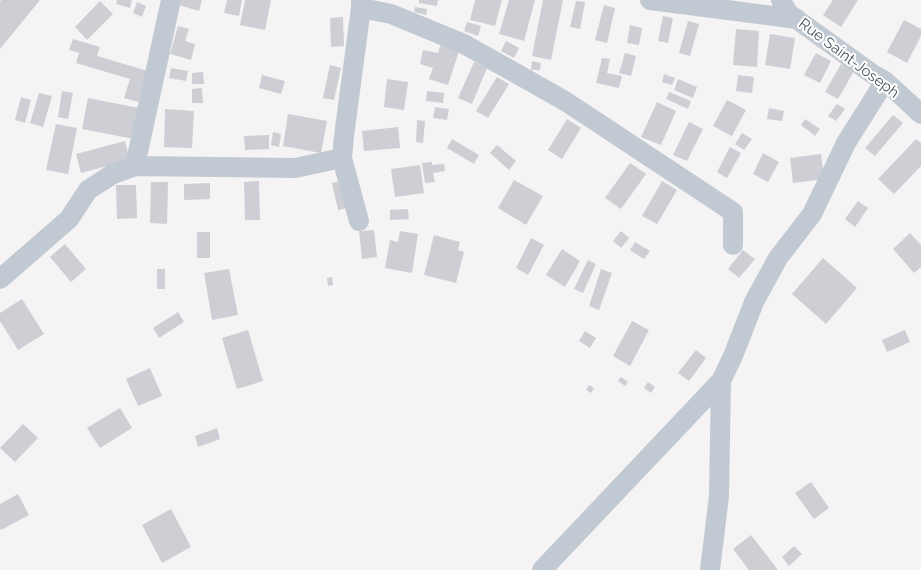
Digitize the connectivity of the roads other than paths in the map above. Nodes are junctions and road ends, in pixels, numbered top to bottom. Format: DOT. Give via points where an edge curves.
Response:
graph roads {
  1 [pos="171,0"];
  2 [pos="650,0"];
  3 [pos="781,0"];
  4 [pos="361,4"];
  5 [pos="797,19"];
  6 [pos="885,81"];
  7 [pos="921,114"];
  8 [pos="342,158"];
  9 [pos="135,166"];
  10 [pos="359,221"];
  11 [pos="734,246"];
  12 [pos="0,279"];
  13 [pos="721,381"];
  14 [pos="542,570"];
  15 [pos="710,570"];
  1 -- 9 [label="street"];
  2 -- 5 [label="street"];
  3 -- 5 [label="street, Rue Saint-Joseph" via="788,13"];
  4 -- 8 [label="street"];
  4 -- 11 [label="street" via="464,44 565,101 733,212"];
  5 -- 6 [label="street, Rue Saint-Joseph"];
  6 -- 7 [label="street, Rue Saint-Joseph"];
  6 -- 13 [label="street" via="846,143 812,214 778,258 754,302"];
  8 -- 9 [label="street" via="295,168"];
  8 -- 10 [label="street"];
  9 -- 12 [label="street" via="113,174 88,190 69,219"];
  13 -- 14 [label="street"];
  13 -- 15 [label="street" via="719,496"];
}
